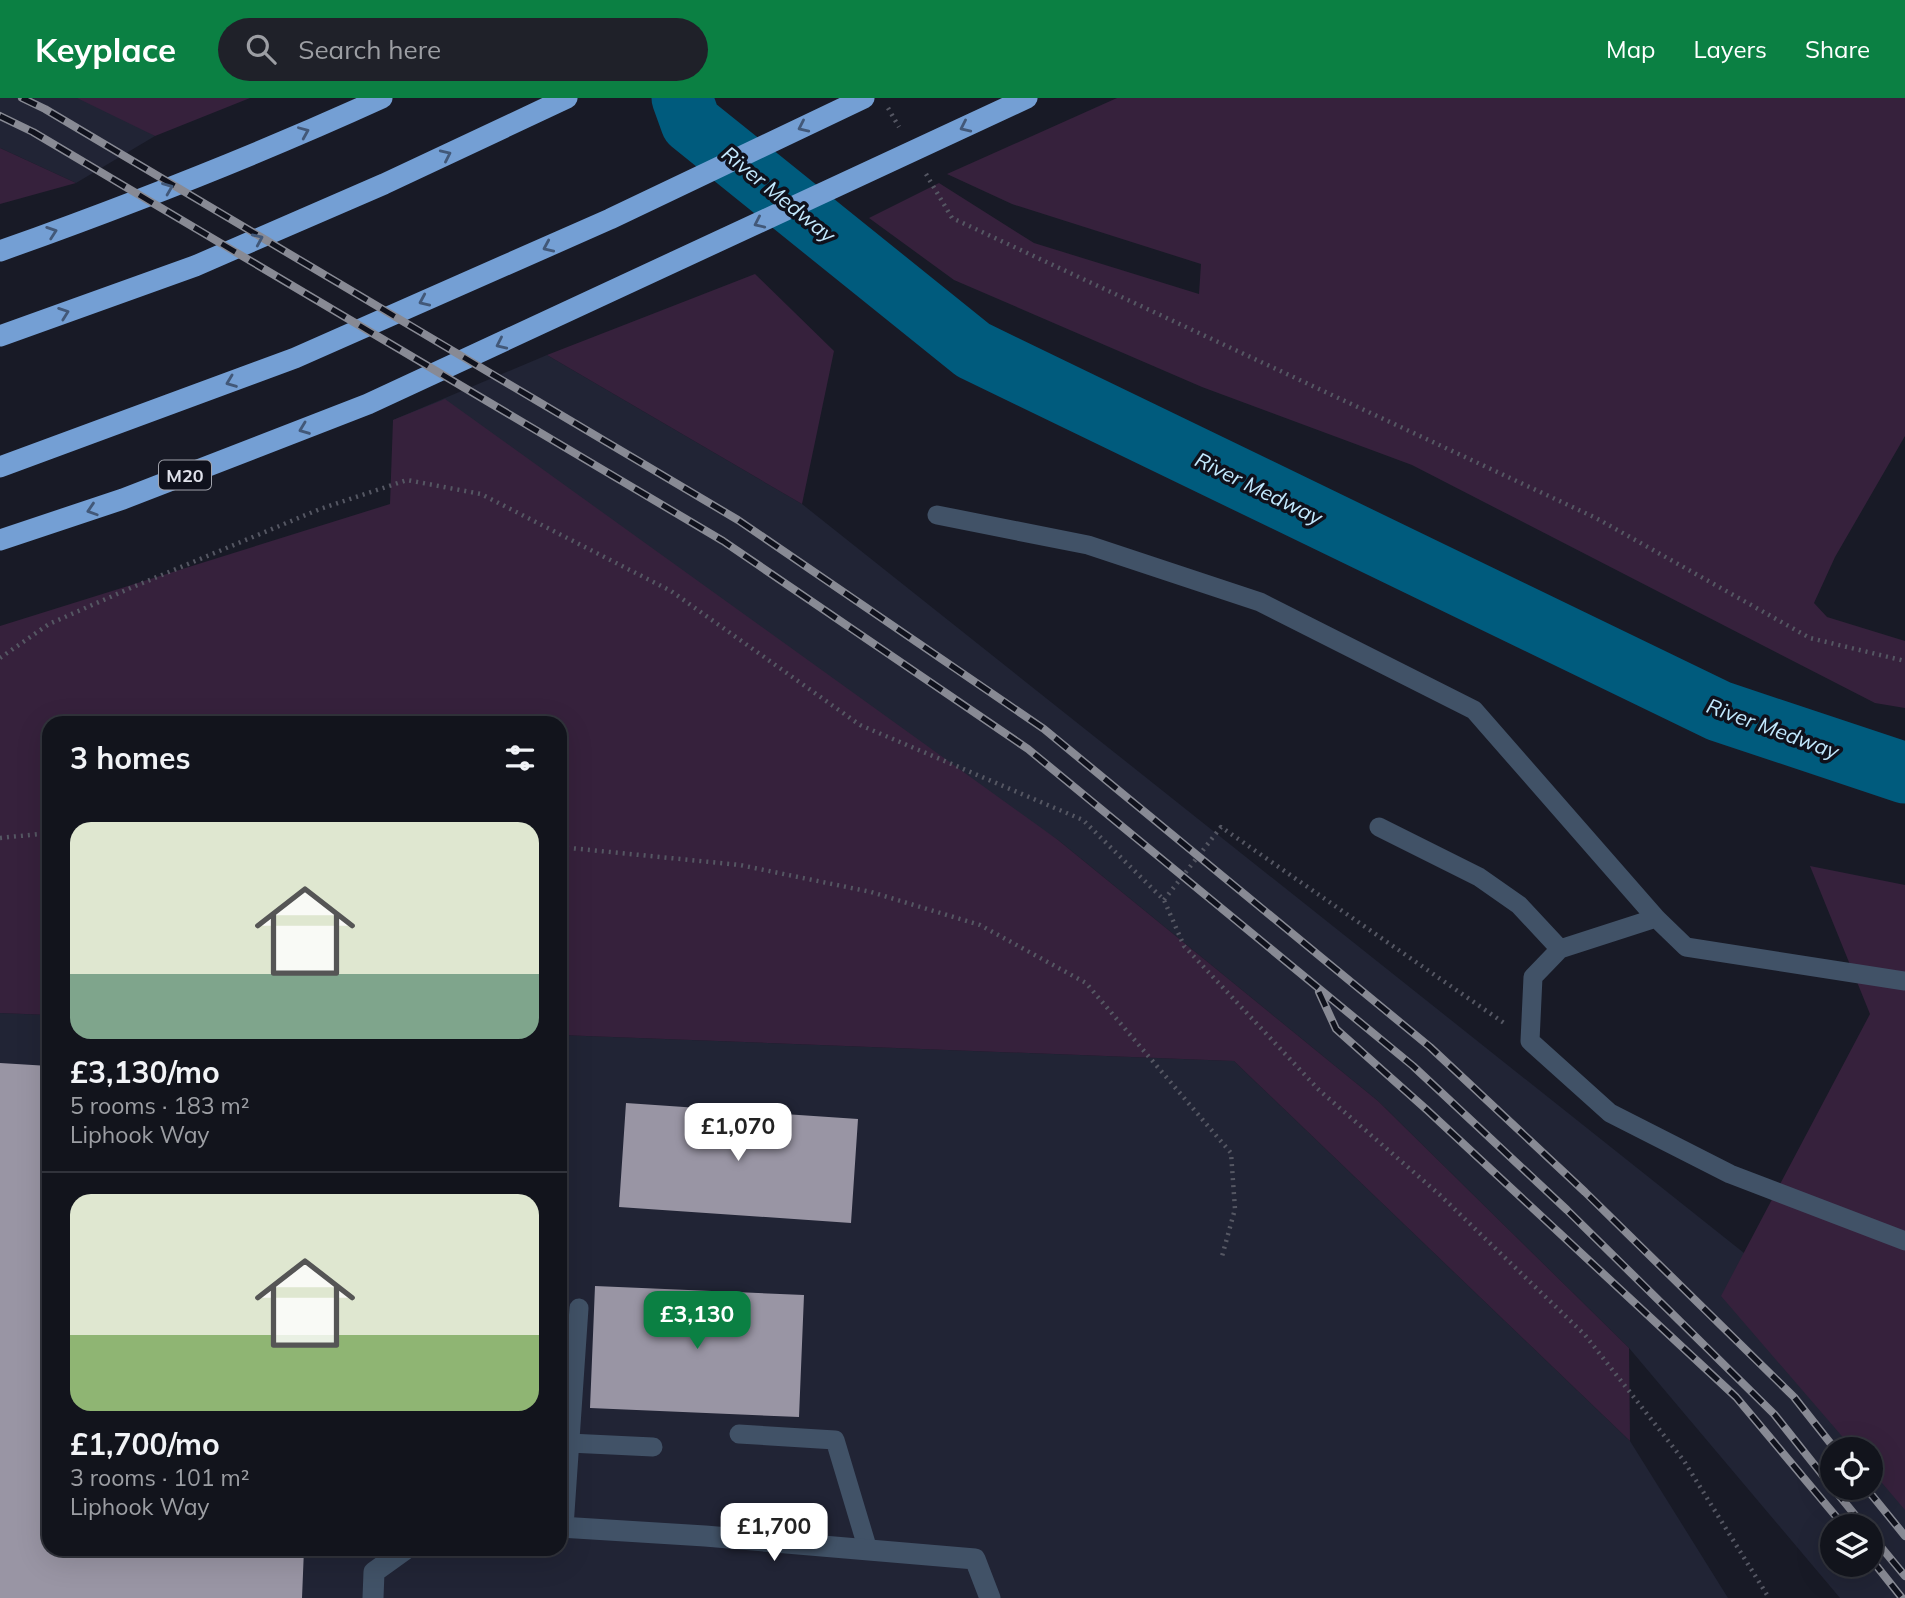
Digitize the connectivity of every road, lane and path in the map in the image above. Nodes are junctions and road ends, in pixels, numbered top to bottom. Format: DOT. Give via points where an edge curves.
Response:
graph roads {
  1 [pos="382,98"];
  2 [pos="567,98"];
  3 [pos="864,98"];
  4 [pos="1027,98"];
  5 [pos="952,218"];
  6 [pos="0,251"];
  7 [pos="0,336"];
  8 [pos="0,467"];
  9 [pos="937,514"];
  10 [pos="0,540"];
  11 [pos="0,658"];
  12 [pos="1905,661"];
  13 [pos="1379,827"];
  14 [pos="42,834"];
  15 [pos="0,838"];
  16 [pos="567,848"];
  17 [pos="1164,900"];
  18 [pos="1656,918"];
  19 [pos="1560,949"];
  20 [pos="1905,981"];
  21 [pos="1530,1041"];
  22 [pos="1905,1241"];
  23 [pos="1221,1260"];
  24 [pos="579,1308"];
  25 [pos="739,1434"];
  26 [pos="569,1443"];
  27 [pos="653,1447"];
  28 [pos="567,1467"];
  29 [pos="567,1527"];
  30 [pos="868,1550"];
  31 [pos="396,1556"];
  32 [pos="373,1598"];
  33 [pos="990,1598"];
  34 [pos="1769,1598"];
  6 -- 1 [label="highway, one-way" via="104,214"];
  7 -- 2 [label="highway, one-way" via="195,266"];
  3 -- 8 [label="highway, one-way" via="610,219 295,358"];
  4 -- 10 [label="highway, M20, one-way" via="368,404 123,499"];
  5 -- 12 [label="path" via="1596,518 1810,638"];
  9 -- 18 [label="lane" via="1088,545 1260,602 1474,710"];
  11 -- 17 [label="path" via="49,624 320,509 407,480 481,494 671,591 860,725 1083,820"];
  13 -- 19 [label="lane" via="1489,884 1519,905"];
  14 -- 15 [label="path"];
  16 -- 23 [label="path" via="740,865 871,892 980,925 1086,983 1231,1153 1235,1209"];
  17 -- 21 [label="path" via="1221,827"];
  17 -- 34 [label="path" via="1184,946 1319,1090 1440,1195 1585,1335 1684,1461"];
  18 -- 19 [label="lane"];
  18 -- 20 [label="lane" via="1686,947"];
  19 -- 21 [label="lane" via="1533,977"];
  21 -- 22 [label="lane" via="1610,1113 1730,1174"];
  24 -- 26 [label="lane"];
  25 -- 30 [label="lane" via="835,1440"];
  26 -- 27 [label="lane"];
  26 -- 28 [label="lane"];
  29 -- 30 [label="street"];
  30 -- 33 [label="street" via="975,1559"];
  31 -- 32 [label="street" via="374,1572"];
}
